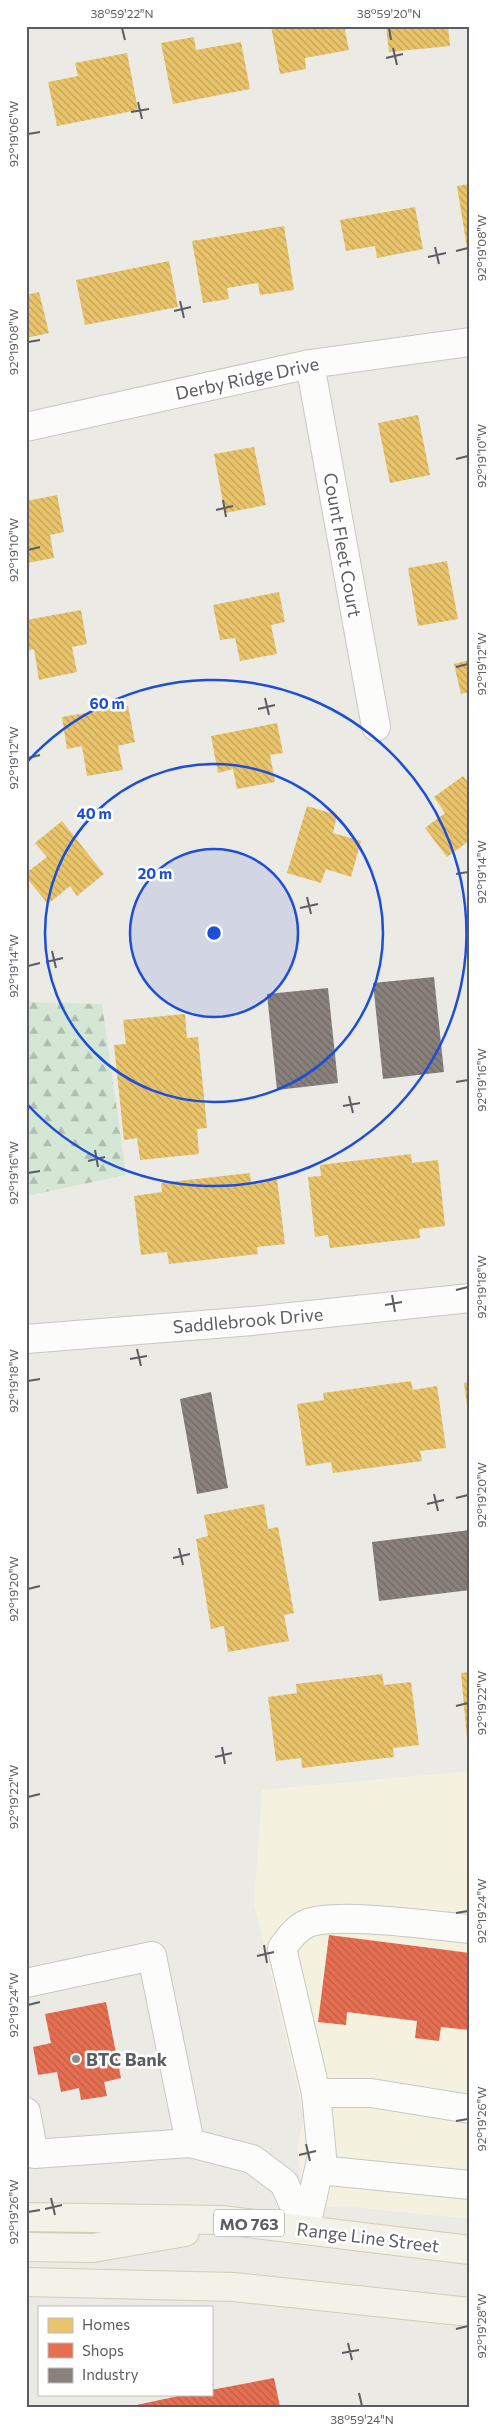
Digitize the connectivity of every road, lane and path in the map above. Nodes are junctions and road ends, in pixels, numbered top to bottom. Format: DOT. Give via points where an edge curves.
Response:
graph roads {
  1 [pos="470,342"];
  2 [pos="310,364"];
  3 [pos="26,427"];
  4 [pos="376,727"];
  5 [pos="470,1298"];
  6 [pos="26,1339"];
  7 [pos="470,1929"];
  8 [pos="26,1983"];
  9 [pos="316,2093"];
  10 [pos="470,2109"];
  11 [pos="26,2112"];
  12 [pos="190,2143"];
  13 [pos="319,2170"];
  14 [pos="470,2185"];
  15 [pos="26,2217"];
  16 [pos="241,2222"];
  17 [pos="305,2230"];
  18 [pos="26,2247"];
  19 [pos="470,2250"];
  20 [pos="26,2282"];
  21 [pos="470,2312"];
  1 -- 2 [label="street, Derby Ridge Drive"];
  2 -- 3 [label="street, Derby Ridge Drive"];
  2 -- 4 [label="street, Count Fleet Court"];
  5 -- 6 [label="street, Saddlebrook Drive" via="252,1321"];
  7 -- 9 [label="street" via="334,1918 306,1924 294,1931 282,1948"];
  8 -- 12 [label="street" via="152,1956"];
  9 -- 10 [label="street" via="371,2093"];
  9 -- 13 [label="street" via="322,2156"];
  11 -- 12 [label="street" via="34,2154"];
  12 -- 17 [label="street" via="252,2159 284,2183"];
  13 -- 14 [label="street"];
  13 -- 17 [label="street"];
  15 -- 16 [label="main road, Range Line Street / MO 763"];
  16 -- 17 [label="main road, Range Line Street / MO 763"];
  16 -- 18 [label="main road" via="93,2248"];
  17 -- 19 [label="main road, Range Line Street / MO 763"];
  20 -- 21 [label="main road" via="234,2287"];
}
